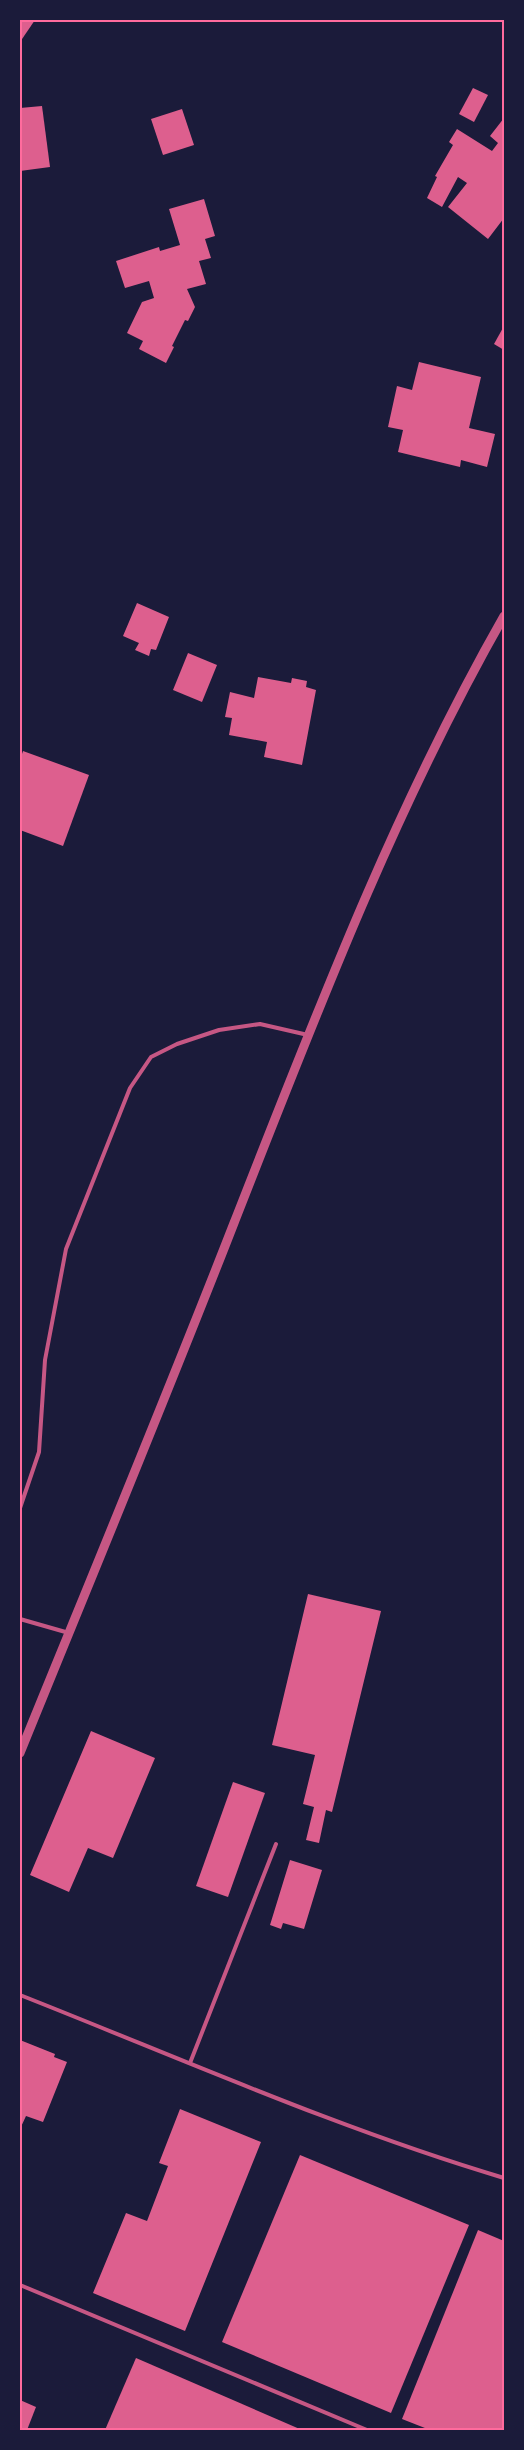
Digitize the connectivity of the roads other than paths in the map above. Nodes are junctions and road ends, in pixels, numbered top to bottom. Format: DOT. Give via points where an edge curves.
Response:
graph roads {
  1 [pos="504,616"];
  2 [pos="308,1035"];
  3 [pos="20,1508"];
  4 [pos="20,1619"];
  5 [pos="69,1633"];
  6 [pos="20,1753"];
  7 [pos="276,1844"];
  8 [pos="20,1995"];
  9 [pos="190,2063"];
  10 [pos="504,2178"];
  11 [pos="20,2285"];
  12 [pos="367,2430"];
  1 -- 2 [label="street" via="391,840"];
  2 -- 3 [label="lane" via="260,1024 218,1030 151,1057 130,1088 66,1249 45,1360 39,1452"];
  2 -- 5 [label="street" via="160,1413"];
  4 -- 5 [label="lane"];
  5 -- 6 [label="street"];
  7 -- 9 [label="lane"];
  8 -- 9 [label="lane"];
  9 -- 10 [label="lane" via="308,2111 443,2160"];
  11 -- 12 [label="lane"];
}
